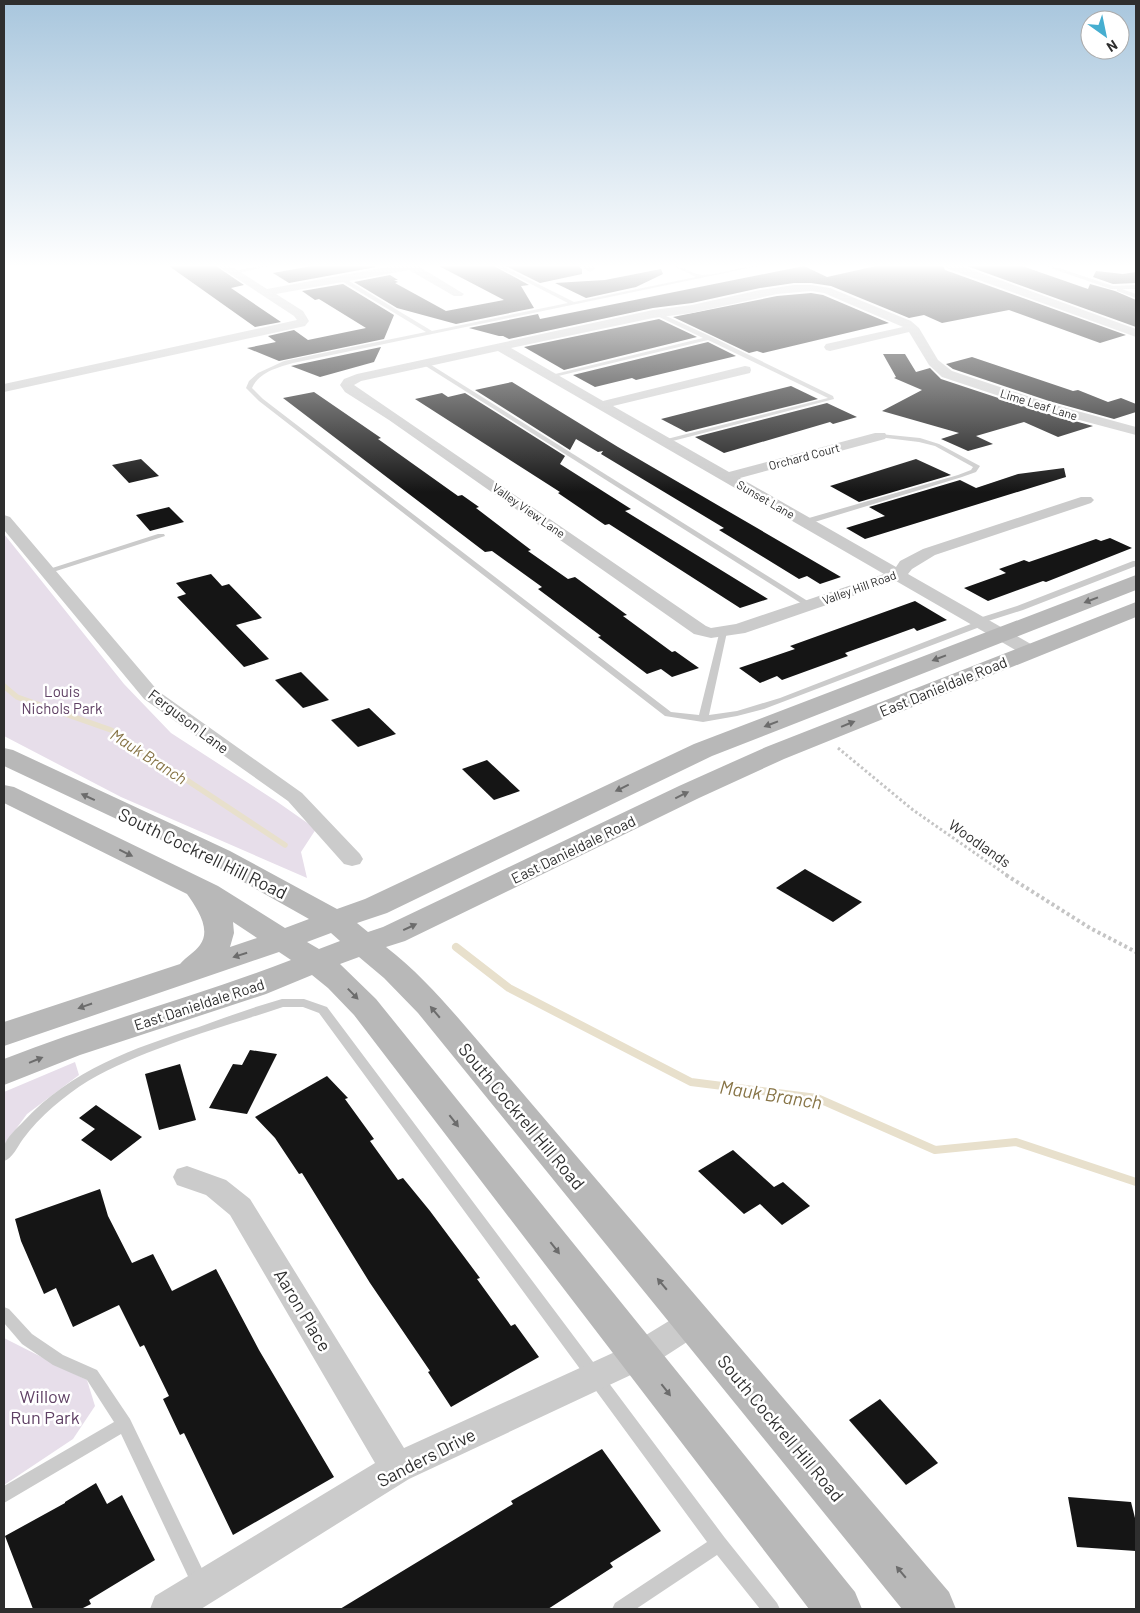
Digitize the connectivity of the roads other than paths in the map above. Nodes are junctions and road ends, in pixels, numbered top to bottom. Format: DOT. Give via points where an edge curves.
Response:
graph roads {
  1 [pos="218,341"];
  2 [pos="386,341"];
  3 [pos="531,341"];
  4 [pos="696,341"];
  5 [pos="717,341"];
  6 [pos="855,341"];
  7 [pos="920,341"];
  8 [pos="830,347"];
  9 [pos="501,348"];
  10 [pos="426,364"];
  11 [pos="745,370"];
  12 [pos="550,376"];
  13 [pos="4,388"];
  14 [pos="601,405"];
  15 [pos="1136,431"];
  16 [pos="880,436"];
  17 [pos="666,441"];
  18 [pos="728,477"];
  19 [pos="1086,500"];
  20 [pos="4,520"];
  21 [pos="805,522"];
  22 [pos="161,536"];
  23 [pos="1136,562"];
  24 [pos="47,571"];
  25 [pos="898,575"];
  26 [pos="1136,582"];
  27 [pos="810,605"];
  28 [pos="1136,609"];
  29 [pos="988,626"];
  30 [pos="717,633"];
  31 [pos="1030,651"];
  32 [pos="796,714"];
  33 [pos="703,719"];
  34 [pos="823,734"];
  35 [pos="4,756"];
  36 [pos="4,793"];
  37 [pos="352,860"];
  38 [pos="197,888"];
  39 [pos="335,921"];
  40 [pos="282,940"];
  41 [pos="364,943"];
  42 [pos="316,962"];
  43 [pos="191,971"];
  44 [pos="4,1034"];
  45 [pos="4,1073"];
  46 [pos="4,1156"];
  47 [pos="187,1177"];
  48 [pos="4,1313"];
  49 [pos="693,1322"];
  50 [pos="639,1356"];
  51 [pos="595,1376"];
  52 [pos="124,1424"];
  53 [pos="397,1468"];
  54 [pos="4,1495"];
  55 [pos="719,1544"];
  56 [pos="203,1588"];
  57 [pos="168,1609"];
  58 [pos="621,1609"];
  59 [pos="770,1609"];
  60 [pos="838,1609"];
  61 [pos="932,1609"];
  1 -- 13 [label="street"];
  2 -- 33 [label="lane" via="292,361 258,376 249,388 659,708 686,719"];
  3 -- 9 [label="street"];
  4 -- 12 [label="lane"];
  5 -- 17 [label="lane" via="831,396 831,399"];
  6 -- 8 [label="street"];
  7 -- 15 [label="street, Lime Leaf Lane" via="934,366 947,374 1043,406"];
  9 -- 10 [label="street"];
  9 -- 12 [label="street, Sunset Lane"];
  10 -- 27 [label="lane"];
  10 -- 30 [label="street, Valley View Lane" via="358,378 347,385 685,621 700,630"];
  11 -- 14 [label="street"];
  12 -- 14 [label="street, Sunset Lane"];
  14 -- 17 [label="street, Sunset Lane"];
  16 -- 18 [label="street, Orchard Court"];
  16 -- 21 [label="lane" via="928,443 977,466 974,471 960,476"];
  17 -- 18 [label="street, Sunset Lane"];
  18 -- 21 [label="street, Sunset Lane"];
  19 -- 25 [label="street, Valley Hill Road" via="929,552 906,565"];
  20 -- 24 [label="street, Ferguson Lane"];
  21 -- 25 [label="street, Sunset Lane"];
  22 -- 24 [label="lane"];
  23 -- 29 [label="lane" via="1020,608"];
  24 -- 37 [label="street, Ferguson Lane" via="151,695 294,797"];
  25 -- 27 [label="street, Valley Hill Road"];
  25 -- 29 [label="street, Sunset Lane"];
  26 -- 29 [label="main road, East Danieldale Road, one-way"];
  27 -- 30 [label="street, Valley Hill Road" via="738,630"];
  28 -- 31 [label="main road, East Danieldale Road"];
  29 -- 31 [label="street, Sunset Lane"];
  29 -- 32 [label="main road, East Danieldale Road, one-way"];
  29 -- 33 [label="lane" via="753,710"];
  30 -- 33 [label="lane"];
  34 -- 31 [label="main road, East Danieldale Road, one-way"];
  32 -- 34 [label="main road"];
  32 -- 39 [label="main road, East Danieldale Road, one-way" via="703,750 385,902"];
  41 -- 34 [label="main road, East Danieldale Road, one-way" via="394,934 689,792"];
  39 -- 35 [label="main road, South Cockrell Hill Road, one-way" via="220,857"];
  36 -- 38 [label="main road, one-way"];
  38 -- 40 [label="main road"];
  38 -- 43 [label="main road" via="210,905 217,922 218,939 210,953"];
  39 -- 40 [label="main road, East Danieldale Road"];
  39 -- 41 [label="main road, South Cockrell Hill Road"];
  40 -- 42 [label="main road"];
  40 -- 43 [label="main road, East Danieldale Road, one-way"];
  41 -- 42 [label="main road, East Danieldale Road"];
  49 -- 41 [label="main road, South Cockrell Hill Road, one-way" via="429,1005 396,970"];
  45 -- 42 [label="main road, East Danieldale Road, one-way" via="68,1047 255,986"];
  42 -- 50 [label="main road, one-way" via="366,1007"];
  43 -- 44 [label="main road, East Danieldale Road, one-way"];
  46 -- 51 [label="lane" via="34,1117 54,1098 78,1081 129,1054 282,1003 315,1006 328,1016"];
  47 -- 53 [label="street, Aaron Place" via="227,1192 240,1207"];
  48 -- 52 [label="lane" via="27,1339 58,1360 92,1375"];
  49 -- 50 [label="street, Sanders Drive"];
  61 -- 49 [label="main road, South Cockrell Hill Road, one-way"];
  50 -- 51 [label="street, Sanders Drive"];
  50 -- 60 [label="main road, one-way"];
  51 -- 53 [label="street, Sanders Drive"];
  51 -- 55 [label="lane"];
  52 -- 54 [label="lane"];
  52 -- 56 [label="lane"];
  53 -- 56 [label="street, Sanders Drive"];
  55 -- 58 [label="lane"];
  55 -- 59 [label="lane"];
  56 -- 57 [label="street, Sanders Drive"];
}
